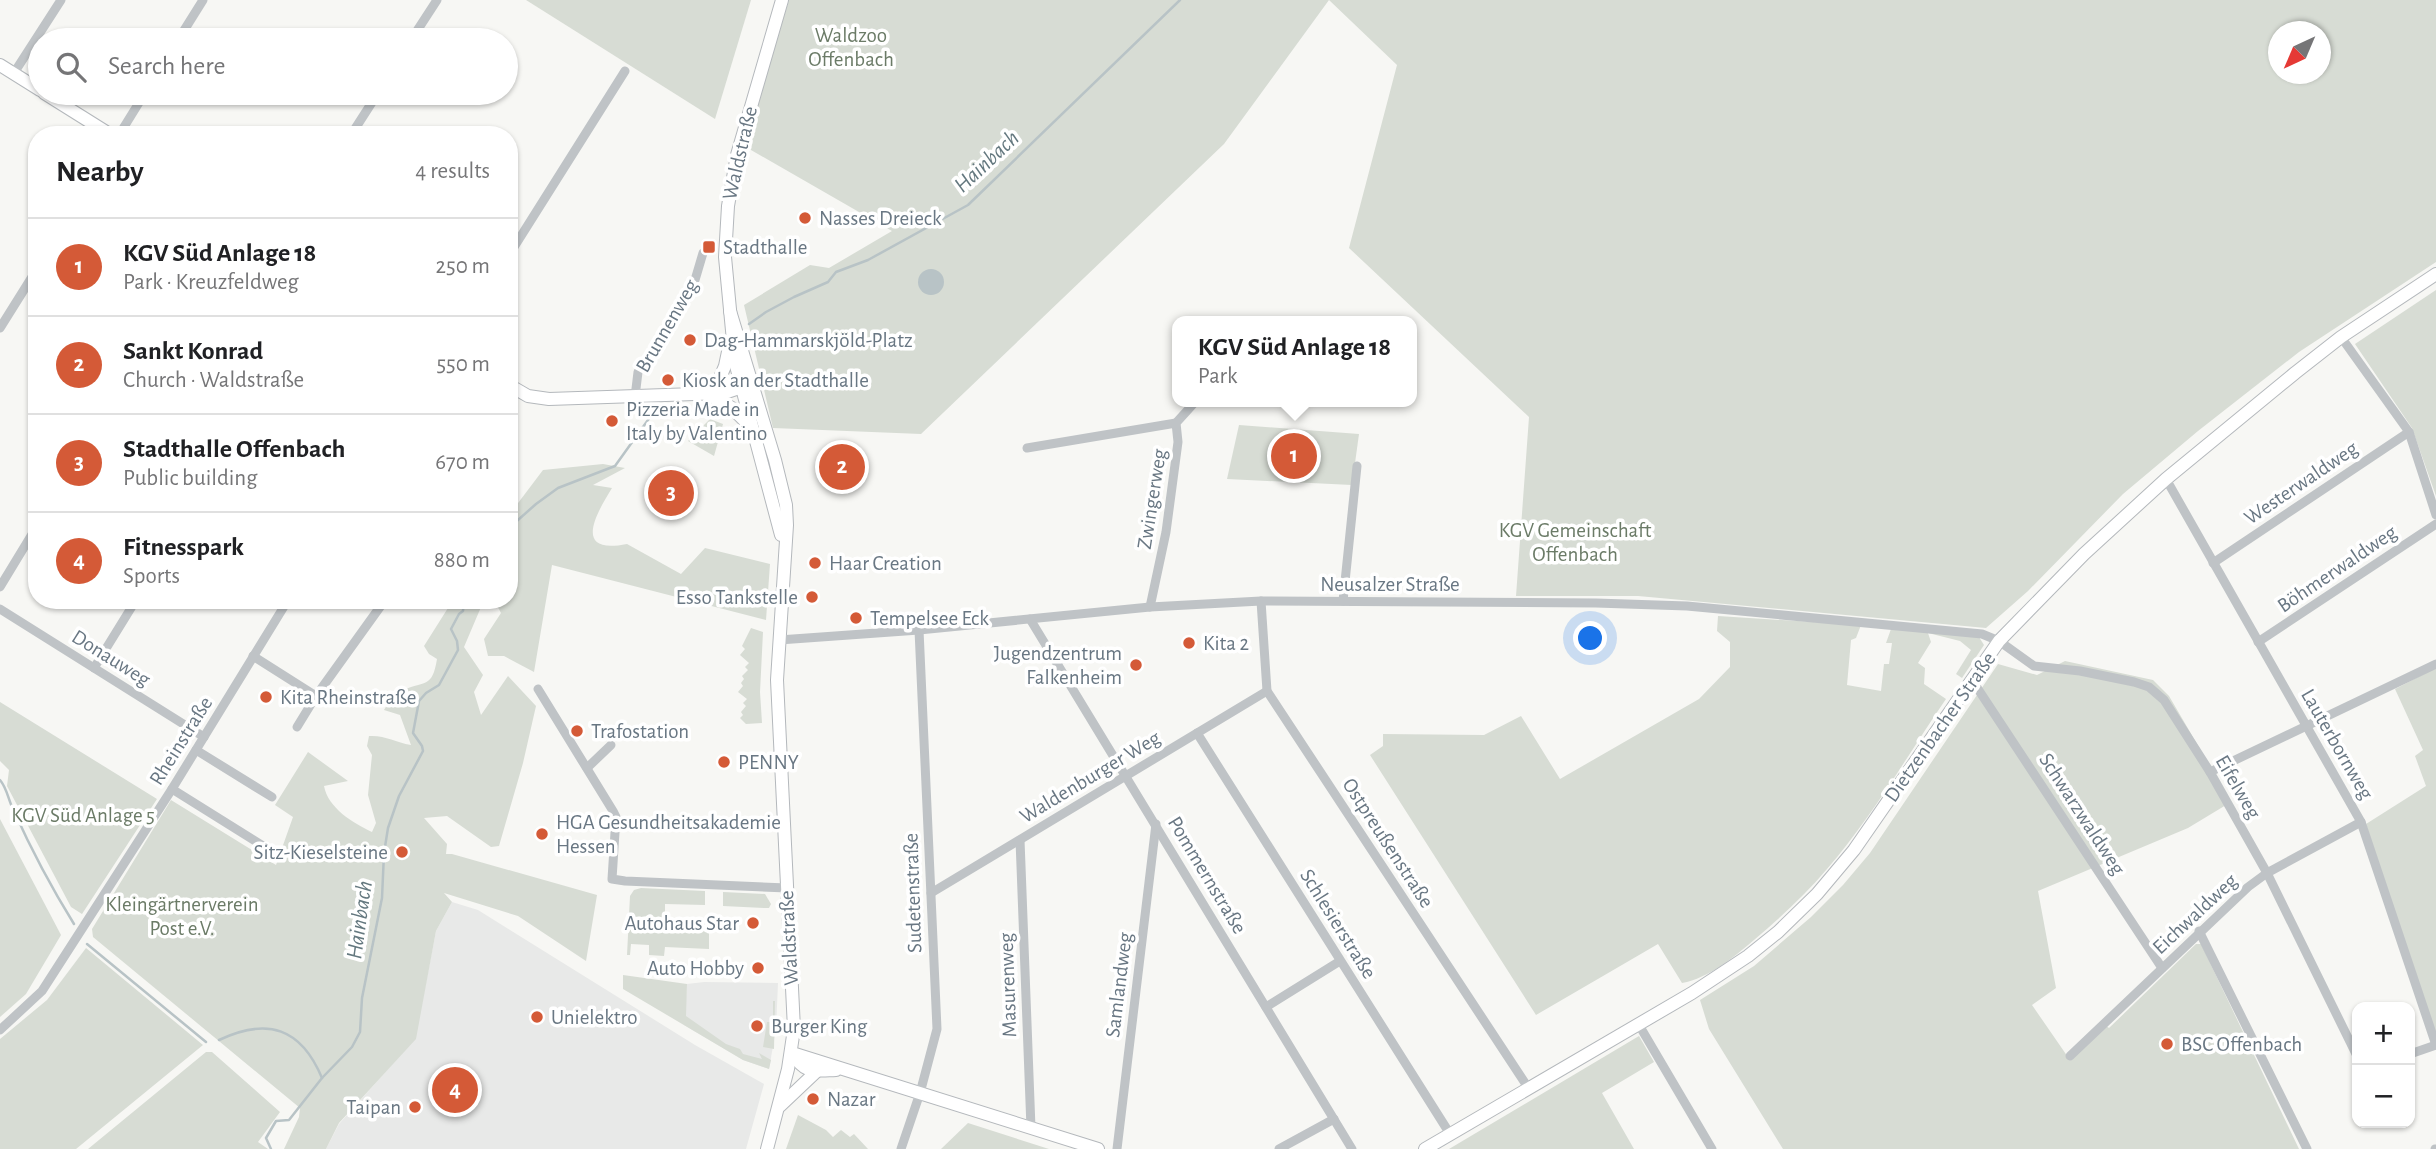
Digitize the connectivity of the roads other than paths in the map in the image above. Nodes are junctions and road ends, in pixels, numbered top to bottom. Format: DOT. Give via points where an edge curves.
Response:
graph roads {
  1 [pos="61,0"];
  2 [pos="203,0"];
  3 [pos="436,0"];
  4 [pos="782,0"];
  5 [pos="43,28"];
  6 [pos="186,28"];
  7 [pos="418,28"];
  8 [pos="28,51"];
  9 [pos="0,65"];
  10 [pos="625,71"];
  11 [pos="14,73"];
  12 [pos="28,82"];
  13 [pos="64,105"];
  14 [pos="138,105"];
  15 [pos="370,105"];
  16 [pos="97,126"];
  17 [pos="125,126"];
  18 [pos="357,126"];
  19 [pos="518,241"];
  20 [pos="703,253"];
  21 [pos="2436,274"];
  22 [pos="28,283"];
  23 [pos="730,311"];
  24 [pos="0,328"];
  25 [pos="2341,337"];
  26 [pos="731,339"];
  27 [pos="745,380"];
  28 [pos="717,385"];
  29 [pos="518,390"];
  30 [pos="703,393"];
  31 [pos="635,397"];
  32 [pos="1191,407"];
  33 [pos="1176,424"];
  34 [pos="754,431"];
  35 [pos="2409,432"];
  36 [pos="1027,448"];
  37 [pos="1357,466"];
  38 [pos="2166,480"];
  39 [pos="2436,515"];
  40 [pos="2436,524"];
  41 [pos="28,541"];
  42 [pos="784,556"];
  43 [pos="2213,563"];
  44 [pos="0,587"];
  45 [pos="1261,601"];
  46 [pos="1343,601"];
  47 [pos="1150,607"];
  48 [pos="0,608"];
  49 [pos="130,609"];
  50 [pos="282,609"];
  51 [pos="379,609"];
  52 [pos="1030,619"];
  53 [pos="919,630"];
  54 [pos="779,640"];
  55 [pos="1999,641"];
  56 [pos="2258,642"];
  57 [pos="253,656"];
  58 [pos="2436,664"];
  59 [pos="94,668"];
  60 [pos="1972,680"];
  61 [pos="538,689"];
  62 [pos="1267,691"];
  63 [pos="316,696"];
  64 [pos="297,727"];
  65 [pos="2308,727"];
  66 [pos="1197,733"];
  67 [pos="204,737"];
  68 [pos="611,745"];
  69 [pos="196,750"];
  70 [pos="587,768"];
  71 [pos="2210,772"];
  72 [pos="1126,776"];
  73 [pos="172,789"];
  74 [pos="272,797"];
  75 [pos="2361,822"];
  76 [pos="1156,824"];
  77 [pos="1020,840"];
  78 [pos="276,854"];
  79 [pos="2267,873"];
  80 [pos="787,888"];
  81 [pos="931,893"];
  82 [pos="2199,931"];
  83 [pos="1340,961"];
  84 [pos="2162,968"];
  85 [pos="1266,1007"];
  86 [pos="1639,1025"];
  87 [pos="0,1030"];
  88 [pos="2436,1045"];
  89 [pos="2352,1046"];
  90 [pos="2415,1052"];
  91 [pos="792,1053"];
  92 [pos="2070,1056"];
  93 [pos="843,1069"];
  94 [pos="817,1072"];
  95 [pos="1529,1089"];
  96 [pos="920,1093"];
  97 [pos="778,1109"];
  98 [pos="1334,1119"];
  99 [pos="1031,1128"];
  100 [pos="1450,1134"];
  101 [pos="767,1149"];
  102 [pos="901,1149"];
  103 [pos="1098,1149"];
  104 [pos="1117,1149"];
  105 [pos="1279,1149"];
  106 [pos="1352,1149"];
  107 [pos="1425,1149"];
  108 [pos="1712,1149"];
  109 [pos="2307,1149"];
  1 -- 5 [label="street"];
  2 -- 6 [label="street"];
  3 -- 7 [label="street"];
  4 -- 23 [label="main road, Waldstraße" via="730,189 725,257"];
  8 -- 11 [label="street"];
  9 -- 11 [label="main road"];
  10 -- 19 [label="street"];
  11 -- 12 [label="main road"];
  13 -- 16 [label="main road"];
  14 -- 17 [label="street"];
  15 -- 18 [label="street"];
  20 -- 31 [label="street, Brunnenweg" via="695,280 638,372"];
  21 -- 25 [label="main road, Dietzenbacher Straße"];
  22 -- 24 [label="street"];
  23 -- 26 [label="main road, Waldstraße"];
  23 -- 27 [label="main road, Waldstraße"];
  25 -- 35 [label="street"];
  25 -- 38 [label="main road, Dietzenbacher Straße"];
  26 -- 27 [label="main road, Waldstraße"];
  26 -- 28 [label="main road"];
  27 -- 28 [label="main road"];
  27 -- 30 [label="main road" via="727,392"];
  27 -- 34 [label="main road, Waldstraße"];
  27 -- 42 [label="main road, Waldstraße" via="755,397 786,505"];
  28 -- 30 [label="main road"];
  29 -- 31 [label="main road, Brunnenweg" via="538,398"];
  30 -- 31 [label="main road"];
  30 -- 34 [label="main road" via="732,408"];
  32 -- 33 [label="street, Zwingerweg"];
  33 -- 36 [label="street"];
  33 -- 47 [label="street, Zwingerweg" via="1178,442 1166,532"];
  34 -- 42 [label="main road, Waldstraße"];
  35 -- 39 [label="street"];
  35 -- 43 [label="street, Westerwaldweg"];
  37 -- 46 [label="street"];
  38 -- 43 [label="street, Lauterbornweg"];
  38 -- 55 [label="main road, Dietzenbacher Straße" via="2084,554"];
  40 -- 56 [label="street, Böhmerwaldweg"];
  41 -- 44 [label="street"];
  42 -- 54 [label="main road, Waldstraße"];
  43 -- 56 [label="street, Lauterbornweg"];
  45 -- 46 [label="street, Neusalzer Straße"];
  45 -- 47 [label="street, Neusalzer Straße"];
  45 -- 62 [label="street, Ostpreußenstraße"];
  46 -- 55 [label="street, Neusalzer Straße" via="1687,606 1969,631"];
  47 -- 52 [label="street, Neusalzer Straße"];
  48 -- 59 [label="street, Donauweg"];
  49 -- 59 [label="street"];
  50 -- 57 [label="street, Rheinstraße"];
  51 -- 63 [label="street"];
  52 -- 53 [label="street, Neusalzer Straße"];
  52 -- 72 [label="street, Pommernstraße"];
  53 -- 54 [label="street, Neusalzer Straße"];
  53 -- 81 [label="street, Sudetenstraße"];
  54 -- 80 [label="main road, Waldstraße"];
  55 -- 60 [label="main road, Dietzenbacher Straße"];
  55 -- 71 [label="street, Eifelweg" via="2034,666 2097,674 2154,690"];
  56 -- 65 [label="street, Lauterbornweg"];
  57 -- 63 [label="street"];
  57 -- 67 [label="street, Rheinstraße"];
  58 -- 65 [label="street"];
  59 -- 67 [label="street, Donauweg"];
  60 -- 84 [label="street, Schwarzwaldweg"];
  60 -- 86 [label="main road, Dietzenbacher Straße" via="1864,836 1817,894 1748,956"];
  61 -- 70 [label="street"];
  62 -- 66 [label="street, Waldenburger Weg"];
  62 -- 95 [label="street, Ostpreußenstraße"];
  63 -- 64 [label="street"];
  65 -- 71 [label="street"];
  65 -- 75 [label="street, Lauterbornweg"];
  66 -- 72 [label="street, Waldenburger Weg"];
  66 -- 83 [label="street, Schlesierstraße"];
  67 -- 69 [label="street, Rheinstraße"];
  68 -- 70 [label="street"];
  69 -- 73 [label="street, Rheinstraße"];
  69 -- 74 [label="street"];
  70 -- 80 [label="street" via="616,817 612,879"];
  71 -- 79 [label="street, Eifelweg"];
  72 -- 76 [label="street, Pommernstraße"];
  72 -- 77 [label="street, Waldenburger Weg"];
  73 -- 78 [label="street"];
  73 -- 87 [label="street, Rheinstraße" via="39,996"];
  75 -- 79 [label="street, Eichwaldweg"];
  75 -- 88 [label="street, Lauterbornweg"];
  76 -- 85 [label="street, Pommernstraße"];
  76 -- 104 [label="street, Samlandweg"];
  77 -- 81 [label="street, Waldenburger Weg"];
  77 -- 99 [label="street, Masurenweg"];
  79 -- 82 [label="street, Eichwaldweg"];
  79 -- 89 [label="street, Eifelweg"];
  80 -- 91 [label="main road, Waldstraße"];
  81 -- 96 [label="street, Sudetenstraße" via="937,1029"];
  82 -- 84 [label="street, Eichwaldweg"];
  82 -- 109 [label="street"];
  83 -- 85 [label="street"];
  83 -- 100 [label="street, Schlesierstraße"];
  84 -- 92 [label="street, Eichwaldweg"];
  85 -- 98 [label="street, Pommernstraße"];
  86 -- 95 [label="main road, Dietzenbacher Straße"];
  86 -- 108 [label="street"];
  88 -- 90 [label="street"];
  91 -- 93 [label="main road"];
  91 -- 94 [label="main road" via="801,1066"];
  91 -- 97 [label="main road, Waldstraße"];
  93 -- 94 [label="main road"];
  93 -- 96 [label="main road"];
  94 -- 97 [label="main road"];
  95 -- 100 [label="main road, Dietzenbacher Straße"];
  96 -- 99 [label="main road"];
  96 -- 102 [label="street, Sudetenstraße"];
  97 -- 101 [label="main road, Waldstraße"];
  98 -- 105 [label="street"];
  98 -- 106 [label="street, Pommernstraße"];
  99 -- 103 [label="main road"];
  100 -- 107 [label="main road, Dietzenbacher Straße"];
}
